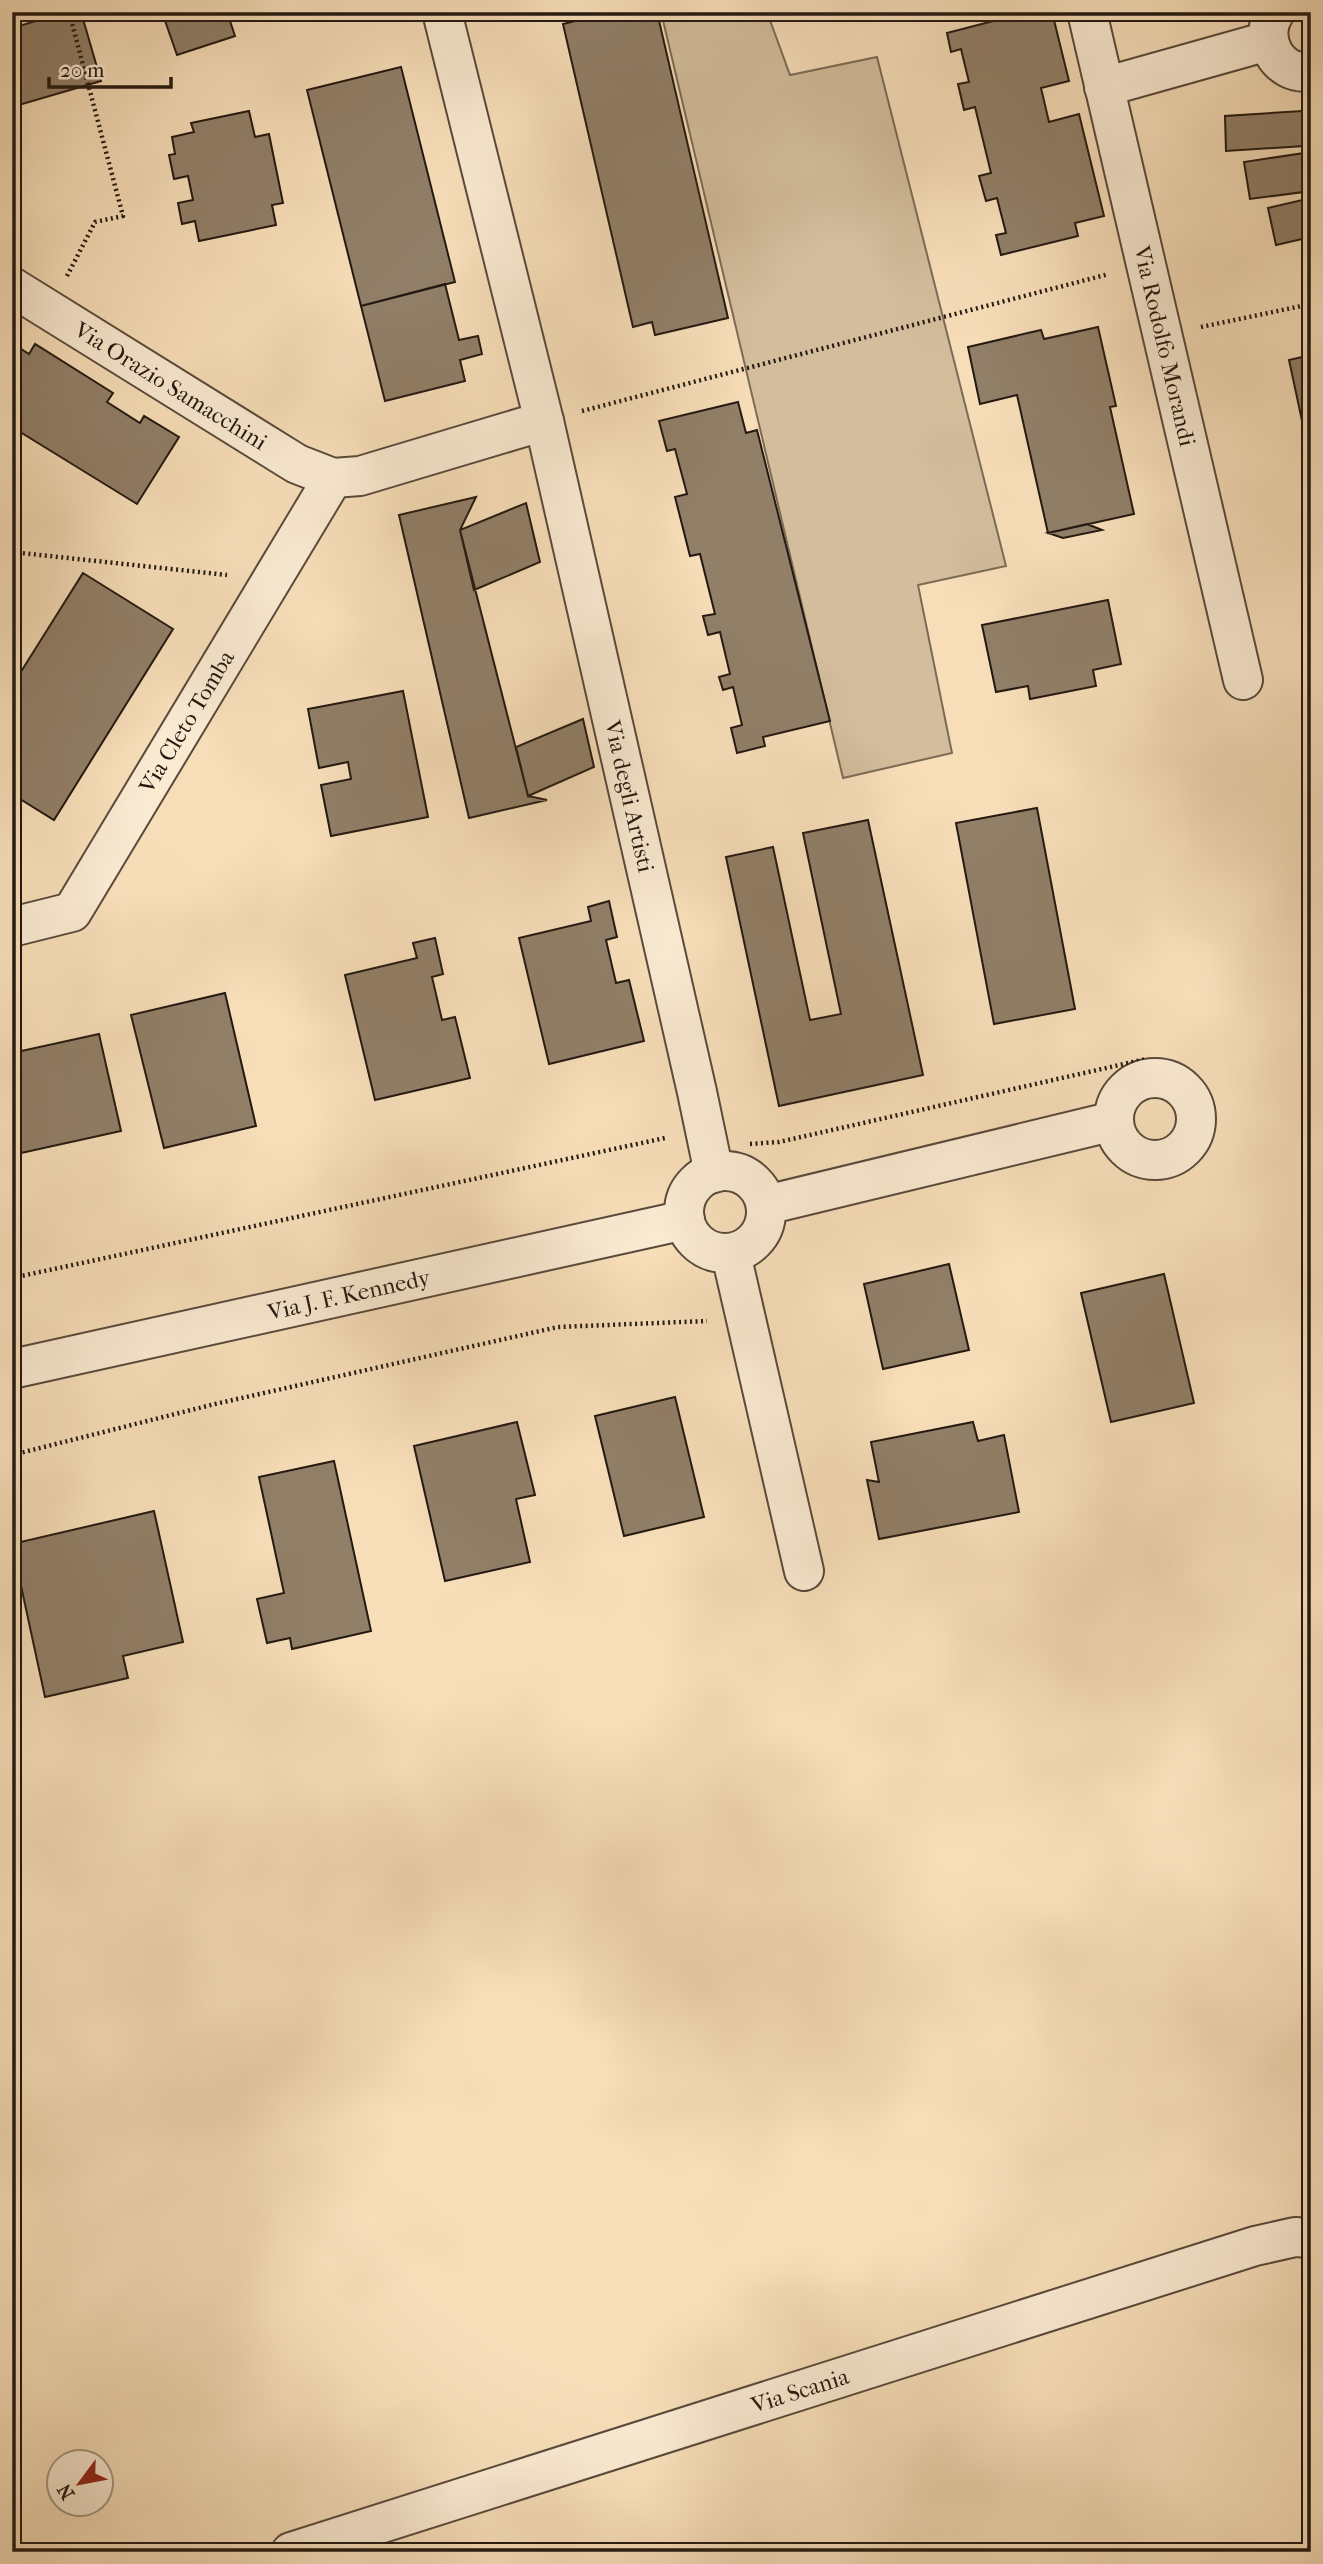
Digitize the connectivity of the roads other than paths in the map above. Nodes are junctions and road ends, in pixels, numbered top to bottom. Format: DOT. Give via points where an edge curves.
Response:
graph roads {
  1 [pos="442,12"];
  2 [pos="1087,12"];
  3 [pos="1272,27"];
  4 [pos="1311,71"];
  5 [pos="1104,87"];
  6 [pos="12,287"];
  7 [pos="544,421"];
  8 [pos="333,478"];
  9 [pos="1243,680"];
  10 [pos="12,927"];
  11 [pos="1114,1121"];
  12 [pos="713,1173"];
  13 [pos="766,1205"];
  14 [pos="685,1220"];
  15 [pos="731,1254"];
  16 [pos="12,1369"];
  17 [pos="804,1571"];
  18 [pos="1311,2238"];
  19 [pos="291,2552"];
  1 -- 7 [label="street, Via degli Artisti"];
  2 -- 5 [label="street, Via Rodolfo Morandi"];
  3 -- 4 [label="street" via="1273,53 1281,63 1292,70"];
  3 -- 5 [label="street"];
  5 -- 9 [label="street, Via Rodolfo Morandi"];
  6 -- 8 [label="street, Via Orazio Samacchini" via="297,464"];
  7 -- 8 [label="street" via="360,476"];
  7 -- 12 [label="street, Via degli Artisti"];
  8 -- 10 [label="street, Via Cleto Tomba" via="72,912"];
  11 -- 13 [label="street"];
  12 -- 13 [label="street" via="747,1176"];
  12 -- 14 [label="street" via="691,1188 684,1203"];
  13 -- 15 [label="street" via="761,1235 748,1248"];
  14 -- 15 [label="street" via="701,1246"];
  14 -- 16 [label="street, Via J. F. Kennedy"];
  15 -- 17 [label="street"];
  18 -- 19 [label="street, Via Scania" via="1255,2246"];
}
